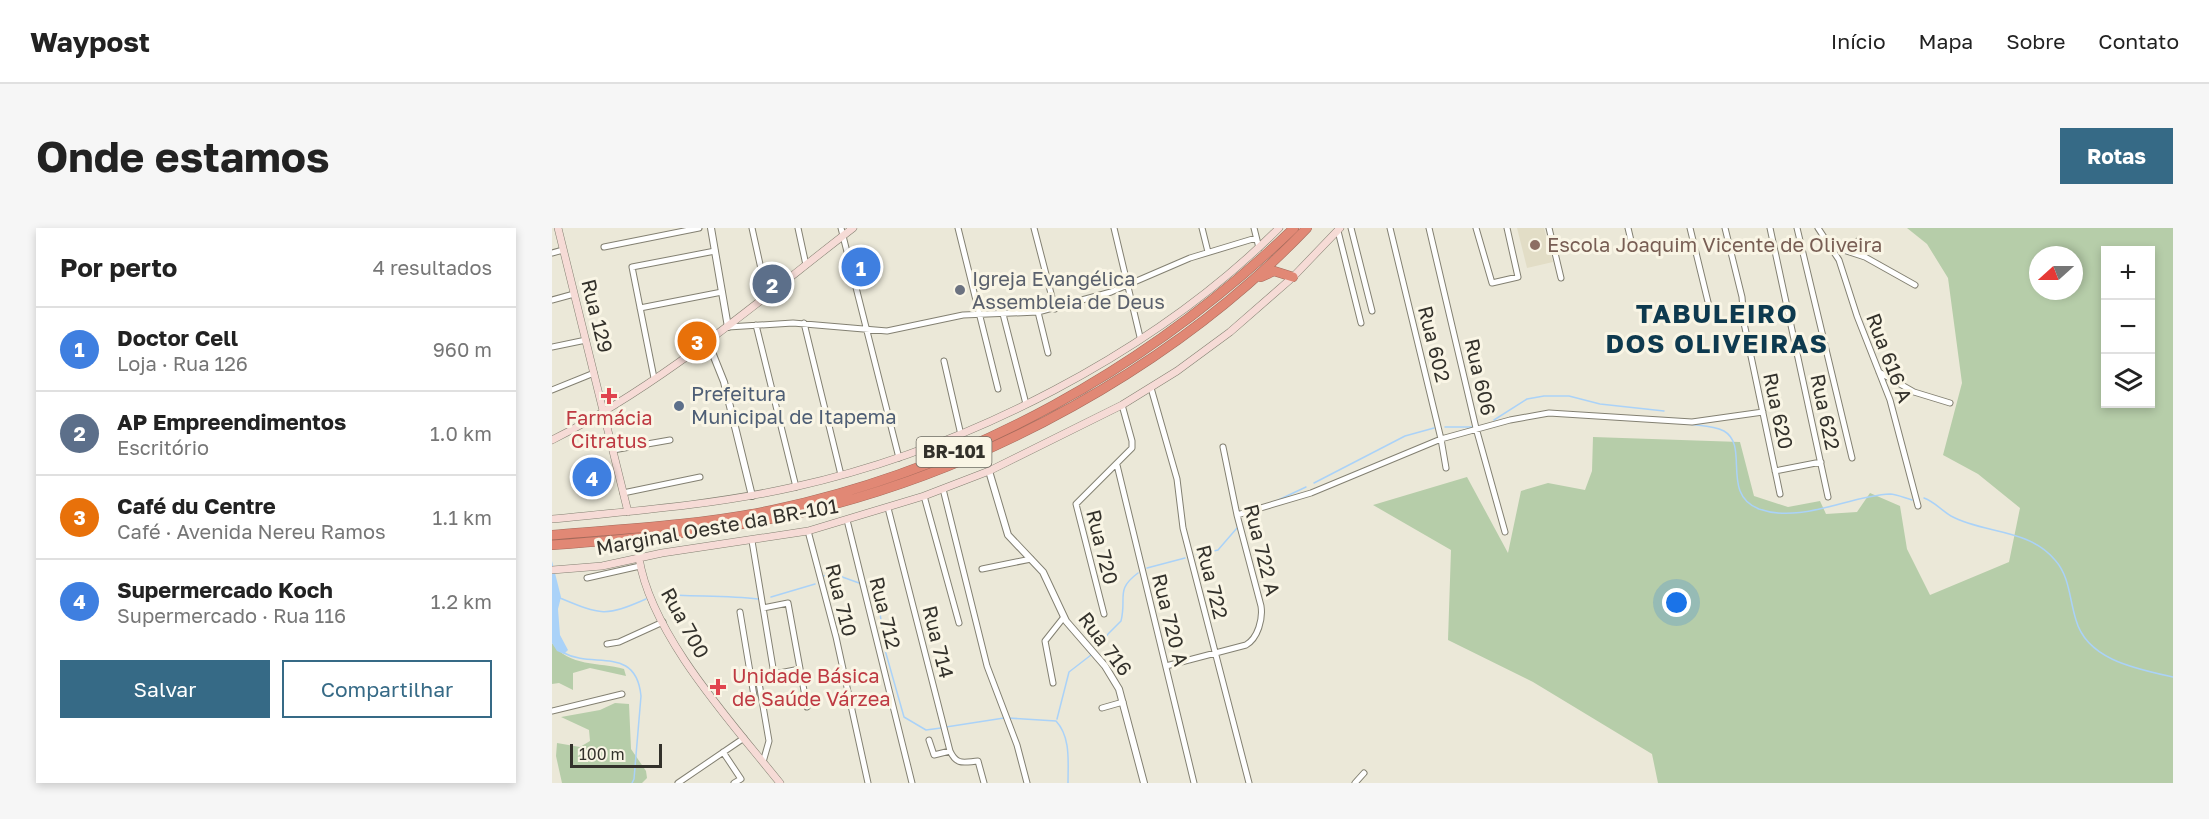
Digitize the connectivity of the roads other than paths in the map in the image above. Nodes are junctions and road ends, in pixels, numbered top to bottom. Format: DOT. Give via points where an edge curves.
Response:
graph roads {
  1 [pos="558,228"];
  2 [pos="660,228"];
  3 [pos="699,228"];
  4 [pos="711,228"];
  5 [pos="752,228"];
  6 [pos="798,228"];
  7 [pos="853,228"];
  8 [pos="958,228"];
  9 [pos="1034,228"];
  10 [pos="1114,228"];
  11 [pos="1202,228"];
  12 [pos="1254,228"];
  13 [pos="1279,228"];
  14 [pos="1294,228"];
  15 [pos="1307,228"];
  16 [pos="1352,228"];
  17 [pos="1390,228"];
  18 [pos="1429,228"];
  19 [pos="1476,228"];
  20 [pos="1507,228"];
  21 [pos="1548,228"];
  22 [pos="1628,228"];
  23 [pos="1690,228"];
  24 [pos="1725,228"];
  25 [pos="1770,228"];
  26 [pos="1797,228"];
  27 [pos="1821,229"];
  28 [pos="1339,230"];
  29 [pos="842,232"];
  30 [pos="661,236"];
  31 [pos="1256,238"];
  32 [pos="1861,238"];
  33 [pos="1831,246"];
  34 [pos="604,247"];
  35 [pos="1259,248"];
  36 [pos="1633,249"];
  37 [pos="563,250"];
  38 [pos="1845,250"];
  39 [pos="715,251"];
  40 [pos="1208,252"];
  41 [pos="552,253"];
  42 [pos="806,265"];
  43 [pos="1293,277"];
  44 [pos="1561,278"];
  45 [pos="1251,282"];
  46 [pos="1915,285"];
  47 [pos="1128,286"];
  48 [pos="722,292"];
  49 [pos="574,294"];
  50 [pos="767,296"];
  51 [pos="552,300"];
  52 [pos="1709,306"];
  53 [pos="640,308"];
  54 [pos="1055,309"];
  55 [pos="1372,311"];
  56 [pos="1038,312"];
  57 [pos="980,314"];
  58 [pos="1003,314"];
  59 [pos="804,323"];
  60 [pos="1361,323"];
  61 [pos="756,325"];
  62 [pos="728,327"];
  63 [pos="867,331"];
  64 [pos="1140,337"];
  65 [pos="586,340"];
  66 [pos="708,342"];
  67 [pos="552,347"];
  68 [pos="1048,353"];
  69 [pos="944,361"];
  70 [pos="1878,371"];
  71 [pos="594,373"];
  72 [pos="654,378"];
  73 [pos="998,388"];
  74 [pos="1151,388"];
  75 [pos="552,390"];
  76 [pos="1950,403"];
  77 [pos="1026,404"];
  78 [pos="1122,405"];
  79 [pos="603,411"];
  80 [pos="1762,412"];
  81 [pos="1476,428"];
  82 [pos="961,435"];
  83 [pos="554,439"];
  84 [pos="1441,439"];
  85 [pos="670,440"];
  86 [pos="1223,447"];
  87 [pos="613,450"];
  88 [pos="899,458"];
  89 [pos="1852,458"];
  90 [pos="1821,462"];
  91 [pos="1117,465"];
  92 [pos="1446,468"];
  93 [pos="989,471"];
  94 [pos="1775,471"];
  95 [pos="841,475"];
  96 [pos="700,477"];
  97 [pos="796,487"];
  98 [pos="944,489"];
  99 [pos="623,493"];
  100 [pos="1780,494"];
  101 [pos="752,496"];
  102 [pos="924,496"];
  103 [pos="1828,497"];
  104 [pos="1918,506"];
  105 [pos="888,507"];
  106 [pos="628,512"];
  107 [pos="1237,515"];
  108 [pos="552,519"];
  109 [pos="847,520"];
  110 [pos="808,531"];
  111 [pos="1505,532"];
  112 [pos="554,540"];
  113 [pos="752,541"];
  114 [pos="1031,559"];
  115 [pos="639,562"];
  116 [pos="982,569"];
  117 [pos="552,570"];
  118 [pos="587,578"];
  119 [pos="763,608"];
  120 [pos="740,612"];
  121 [pos="1104,614"];
  122 [pos="1064,617"];
  123 [pos="663,622"];
  124 [pos="959,623"];
  125 [pos="607,644"];
  126 [pos="1215,653"];
  127 [pos="1166,666"];
  128 [pos="800,669"];
  129 [pos="774,674"];
  130 [pos="751,676"];
  131 [pos="758,677"];
  132 [pos="1053,683"];
  133 [pos="622,694"];
  134 [pos="754,696"];
  135 [pos="1124,702"];
  136 [pos="807,707"];
  137 [pos="1102,708"];
  138 [pos="552,711"];
  139 [pos="744,738"];
  140 [pos="929,740"];
  141 [pos="950,751"];
  142 [pos="723,752"];
  143 [pos="763,762"];
  144 [pos="1364,773"];
  145 [pos="678,783"];
  146 [pos="734,783"];
  147 [pos="780,783"];
  148 [pos="868,783"];
  149 [pos="912,783"];
  150 [pos="984,783"];
  151 [pos="1027,783"];
  152 [pos="1144,783"];
  153 [pos="1194,783"];
  154 [pos="1249,783"];
  155 [pos="1355,783"];
  1 -- 37 [label="main road, Rua 129"];
  2 -- 30 [label="street"];
  3 -- 30 [label="street"];
  4 -- 39 [label="street"];
  5 -- 50 [label="street"];
  6 -- 42 [label="street"];
  7 -- 29 [label="main road"];
  8 -- 57 [label="street"];
  9 -- 54 [label="street"];
  10 -- 47 [label="street"];
  11 -- 40 [label="street"];
  12 -- 31 [label="street"];
  13 -- 35 [label="main road"];
  14 -- 112 [label="highway, BR-101" via="1211,303 1155,344 1068,398 963,449 878,481 780,508"];
  15 -- 45 [label="highway, BR-101"];
  16 -- 55 [label="street"];
  17 -- 84 [label="street, Rua 602"];
  18 -- 81 [label="street, Rua 606"];
  19 -- 20 [label="street" via="1492,283 1518,277"];
  21 -- 44 [label="street"];
  22 -- 36 [label="street"];
  23 -- 52 [label="street"];
  24 -- 80 [label="street, Rua 620" via="1742,297"];
  25 -- 90 [label="street, Rua 622"];
  26 -- 89 [label="street"];
  27 -- 33 [label="street, Rua 616 A"];
  28 -- 43 [label="main road, Marginal Oeste da BR-101"];
  28 -- 60 [label="street"];
  29 -- 42 [label="main road"];
  29 -- 63 [label="street"];
  30 -- 34 [label="street"];
  31 -- 35 [label="street"];
  31 -- 40 [label="street"];
  32 -- 38 [label="street"];
  33 -- 38 [label="street"];
  33 -- 70 [label="street, Rua 616 A"];
  35 -- 64 [label="main road"];
  37 -- 41 [label="street"];
  37 -- 49 [label="main road, Rua 129"];
  38 -- 46 [label="street" via="1878,263"];
  39 -- 48 [label="street"];
  39 -- 53 [label="street" via="632,267"];
  40 -- 47 [label="street"];
  42 -- 50 [label="main road"];
  43 -- 45 [label="highway" via="1275,271"];
  43 -- 74 [label="main road, Marginal Oeste da BR-101" via="1211,346"];
  45 -- 112 [label="highway, BR-101" via="1175,341 1104,387 1042,421 934,470 841,502 774,518 681,533"];
  47 -- 54 [label="street"];
  47 -- 64 [label="street"];
  48 -- 53 [label="street"];
  48 -- 62 [label="street"];
  49 -- 51 [label="street"];
  49 -- 65 [label="main road, Rua 129"];
  50 -- 62 [label="main road"];
  53 -- 72 [label="street"];
  54 -- 56 [label="street"];
  56 -- 58 [label="street"];
  56 -- 68 [label="street"];
  57 -- 58 [label="street"];
  57 -- 63 [label="street" via="942,318 887,332"];
  57 -- 73 [label="street"];
  58 -- 77 [label="street"];
  59 -- 61 [label="street"];
  59 -- 63 [label="street"];
  59 -- 95 [label="street"];
  61 -- 62 [label="street"];
  61 -- 97 [label="street"];
  62 -- 66 [label="main road"];
  63 -- 88 [label="street"];
  64 -- 77 [label="main road"];
  65 -- 67 [label="street"];
  65 -- 71 [label="main road, Rua 129"];
  66 -- 72 [label="main road"];
  66 -- 101 [label="street" via="724,382"];
  69 -- 82 [label="street"];
  70 -- 76 [label="street" via="1928,398"];
  70 -- 104 [label="street, Rua 616 A" via="1893,408"];
  71 -- 75 [label="street"];
  71 -- 79 [label="main road, Rua 129"];
  72 -- 79 [label="main road"];
  74 -- 78 [label="main road, Marginal Oeste da BR-101"];
  74 -- 126 [label="street, Rua 722" via="1177,479 1182,522"];
  77 -- 82 [label="main road"];
  78 -- 91 [label="street, Rua 720" via="1133,445"];
  78 -- 93 [label="main road, Marginal Oeste da BR-101"];
  79 -- 83 [label="main road"];
  79 -- 87 [label="main road, Rua 129"];
  80 -- 81 [label="street" via="1676,422 1549,413"];
  80 -- 94 [label="street, Rua 620"];
  81 -- 84 [label="street"];
  81 -- 111 [label="street, Rua 606"];
  82 -- 88 [label="main road"];
  84 -- 92 [label="street, Rua 602"];
  84 -- 107 [label="street" via="1311,493"];
  85 -- 87 [label="street"];
  86 -- 107 [label="street, Rua 722 A"];
  87 -- 99 [label="main road, Rua 129"];
  88 -- 95 [label="main road"];
  90 -- 94 [label="street"];
  90 -- 103 [label="street, Rua 622"];
  91 -- 121 [label="street, Rua 720" via="1076,504"];
  91 -- 127 [label="street, Rua 720 A"];
  93 -- 98 [label="main road, Marginal Oeste da BR-101"];
  93 -- 114 [label="street, Rua 716" via="1004,528"];
  94 -- 100 [label="street, Rua 620"];
  95 -- 97 [label="main road"];
  96 -- 99 [label="street"];
  97 -- 101 [label="main road"];
  98 -- 102 [label="main road, Marginal Oeste da BR-101"];
  98 -- 151 [label="street" via="987,666"];
  99 -- 106 [label="main road, Rua 129"];
  101 -- 106 [label="main road"];
  102 -- 105 [label="main road, Marginal Oeste da BR-101"];
  102 -- 124 [label="street"];
  105 -- 109 [label="main road, Marginal Oeste da BR-101"];
  105 -- 141 [label="street, Rua 714"];
  106 -- 108 [label="main road"];
  107 -- 126 [label="street, Rua 722 A" via="1262,616 1249,643"];
  109 -- 110 [label="main road, Marginal Oeste da BR-101"];
  109 -- 149 [label="street, Rua 712"];
  110 -- 113 [label="main road, Marginal Oeste da BR-101"];
  110 -- 148 [label="street, Rua 710"];
  113 -- 115 [label="main road, Marginal Oeste da BR-101"];
  113 -- 119 [label="street"];
  114 -- 116 [label="street"];
  114 -- 122 [label="street, Rua 716" via="1046,576"];
  115 -- 117 [label="main road, Marginal Oeste da BR-101"];
  115 -- 118 [label="street"];
  115 -- 123 [label="main road, Rua 700"];
  119 -- 128 [label="street" via="788,603"];
  119 -- 129 [label="street"];
  120 -- 130 [label="street"];
  122 -- 132 [label="street" via="1046,641"];
  122 -- 135 [label="street, Rua 716" via="1108,670"];
  123 -- 125 [label="street"];
  123 -- 139 [label="main road, Rua 700" via="699,680"];
  126 -- 127 [label="street, Rua 722 A"];
  126 -- 154 [label="street, Rua 722"];
  127 -- 153 [label="street, Rua 720 A"];
  128 -- 129 [label="street"];
  128 -- 136 [label="street"];
  129 -- 131 [label="street"];
  130 -- 131 [label="street"];
  130 -- 134 [label="street"];
  131 -- 143 [label="street" via="769,744"];
  133 -- 138 [label="street"];
  135 -- 137 [label="street"];
  135 -- 152 [label="street, Rua 716"];
  139 -- 142 [label="street"];
  139 -- 143 [label="main road, Rua 700"];
  140 -- 141 [label="street" via="933,755"];
  141 -- 150 [label="street" via="961,763 978,761"];
  142 -- 145 [label="street"];
  142 -- 146 [label="street" via="741,778"];
  143 -- 147 [label="main road, Rua 700"];
  144 -- 155 [label="street"];
}
